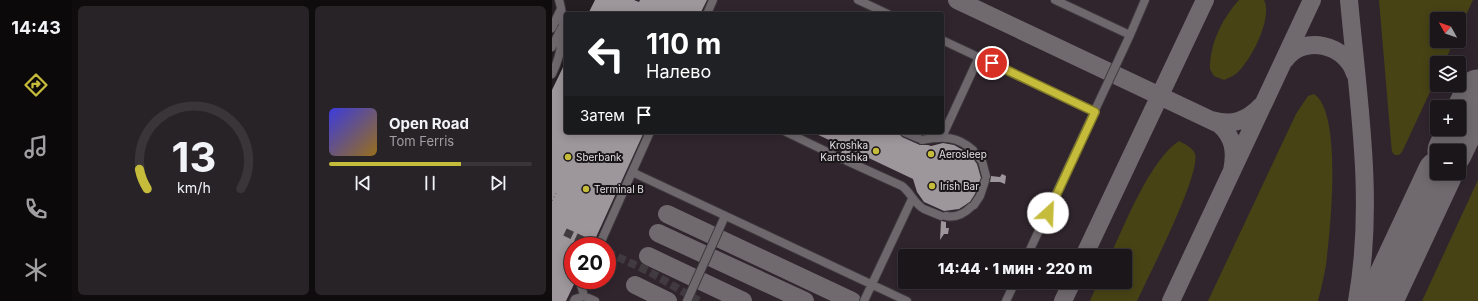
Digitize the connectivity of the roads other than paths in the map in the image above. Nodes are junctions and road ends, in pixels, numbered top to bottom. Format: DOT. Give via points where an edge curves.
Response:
graph roads {
  1 [pos="559,0"];
  2 [pos="713,0"];
  3 [pos="858,0"];
  4 [pos="1055,0"];
  5 [pos="1145,0"];
  6 [pos="561,9"];
  7 [pos="707,12"];
  8 [pos="884,12"];
  9 [pos="562,26"];
  10 [pos="552,28"];
  11 [pos="1130,35"];
  12 [pos="944,41"];
  13 [pos="552,47"];
  14 [pos="979,57"];
  15 [pos="552,74"];
  16 [pos="1095,112"];
  17 [pos="944,133"];
  18 [pos="649,134"];
  19 [pos="790,134"];
  20 [pos="909,134"];
  21 [pos="943,134"];
  22 [pos="942,137"];
  23 [pos="632,172"];
  24 [pos="912,199"];
  25 [pos="725,216"];
  26 [pos="603,237"];
  27 [pos="1030,249"];
  28 [pos="872,285"];
  29 [pos="580,289"];
  30 [pos="583,289"];
  31 [pos="1012,289"];
  32 [pos="584,296"];
  33 [pos="575,300"];
  34 [pos="596,301"];
  35 [pos="686,301"];
  36 [pos="864,301"];
  37 [pos="907,301"];
  38 [pos="1006,301"];
  1 -- 6 [label="lane"];
  2 -- 7 [label="lane"];
  3 -- 8 [label="lane"];
  4 -- 11 [label="lane"];
  5 -- 11 [label="lane"];
  6 -- 9 [label="lane"];
  6 -- 10 [label="lane"];
  9 -- 13 [label="lane"];
  9 -- 15 [label="lane" via="562,43"];
  11 -- 16 [label="lane"];
  12 -- 14 [label="lane"];
  14 -- 16 [label="lane"];
  14 -- 17 [label="lane"];
  16 -- 27 [label="lane"];
  18 -- 23 [label="lane"];
  19 -- 24 [label="lane" via="902,186 908,190"];
  20 -- 22 [label="lane" via="920,139"];
  21 -- 22 [label="lane"];
  22 -- 24 [label="lane" via="963,142 982,161 986,179 980,196 973,206 960,215 951,217 922,208"];
  23 -- 25 [label="lane"];
  23 -- 26 [label="lane"];
  24 -- 28 [label="lane"];
  25 -- 28 [label="lane"];
  25 -- 35 [label="lane"];
  28 -- 36 [label="lane"];
  28 -- 37 [label="lane"];
  29 -- 33 [label="lane"];
  30 -- 32 [label="lane"];
  31 -- 38 [label="lane"];
  32 -- 33 [label="lane"];
  32 -- 34 [label="lane"];
}
